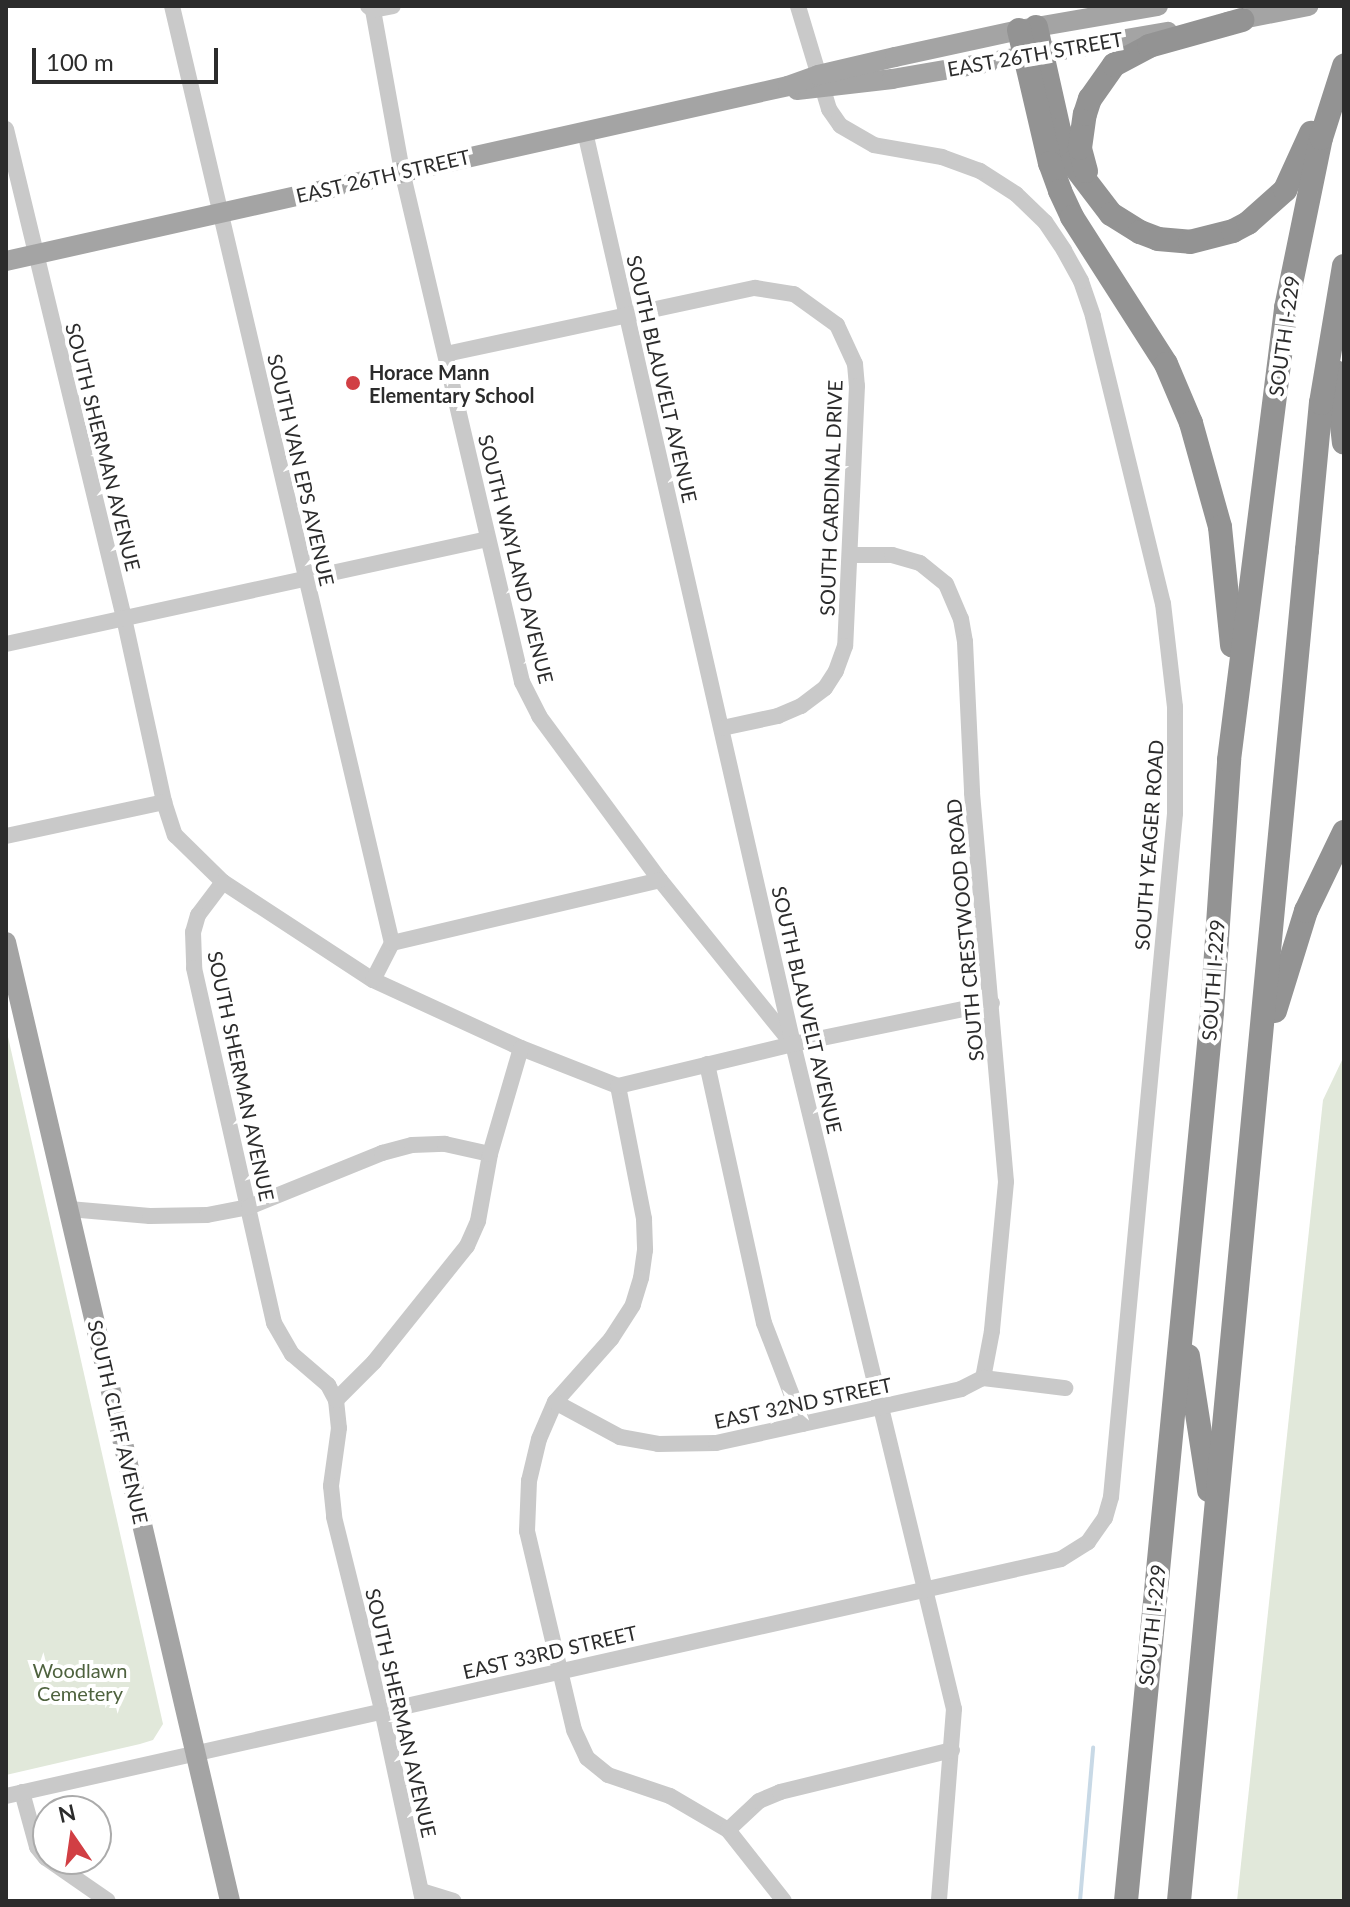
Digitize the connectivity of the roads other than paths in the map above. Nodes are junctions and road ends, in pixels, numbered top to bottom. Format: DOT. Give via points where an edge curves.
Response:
graph roads {
  1 [pos="172,6"];
  2 [pos="393,6"];
  3 [pos="798,6"];
  4 [pos="1158,6"];
  5 [pos="1305,7"];
  6 [pos="371,8"];
  7 [pos="1242,20"];
  8 [pos="1027,29"];
  9 [pos="1033,54"];
  10 [pos="1344,57"];
  11 [pos="1344,66"];
  12 [pos="821,81"];
  13 [pos="6,129"];
  14 [pos="585,132"];
  15 [pos="402,171"];
  16 [pos="1100,202"];
  17 [pos="220,214"];
  18 [pos="35,254"];
  19 [pos="6,261"];
  20 [pos="1344,266"];
  21 [pos="626,314"];
  22 [pos="446,354"];
  23 [pos="1344,443"];
  24 [pos="488,539"];
  25 [pos="850,555"];
  26 [pos="306,578"];
  27 [pos="124,618"];
  28 [pos="6,644"];
  29 [pos="722,728"];
  30 [pos="1229,760"];
  31 [pos="164,802"];
  32 [pos="1344,832"];
  33 [pos="6,836"];
  34 [pos="660,880"];
  35 [pos="223,882"];
  36 [pos="6,942"];
  37 [pos="392,943"];
  38 [pos="373,980"];
  39 [pos="992,1003"];
  40 [pos="793,1044"];
  41 [pos="521,1048"];
  42 [pos="707,1064"];
  43 [pos="618,1086"];
  44 [pos="490,1154"];
  45 [pos="1250,1163"];
  46 [pos="249,1207"];
  47 [pos="69,1209"];
  48 [pos="1183,1318"];
  49 [pos="983,1378"];
  50 [pos="1065,1388"];
  51 [pos="336,1400"];
  52 [pos="555,1402"];
  53 [pos="884,1406"];
  54 [pos="803,1424"];
  55 [pos="1214,1525"];
  56 [pos="1095,1534"];
  57 [pos="926,1589"];
  58 [pos="560,1670"];
  59 [pos="382,1710"];
  60 [pos="952,1750"];
  61 [pos="196,1753"];
  62 [pos="14,1794"];
  63 [pos="728,1830"];
  64 [pos="422,1896"];
  65 [pos="108,1901"];
  66 [pos="230,1901"];
  67 [pos="453,1901"];
  68 [pos="784,1901"];
  69 [pos="939,1901"];
  70 [pos="1126,1901"];
  71 [pos="1179,1901"];
  1 -- 17 [label="street, SOUTH VAN EPS AVENUE"];
  2 -- 6 [label="street"];
  3 -- 12 [label="street, SOUTH YEAGER ROAD"];
  4 -- 8 [label="main road, EAST 26TH STREET"];
  5 -- 7 [label="main road, EAST 26TH STREET"];
  6 -- 15 [label="street, SOUTH WAYLAND AVENUE"];
  7 -- 9 [label="main road, EAST 26TH STREET"];
  7 -- 16 [label="highway" via="1149,46 1107,73 1090,99 1080,134 1085,166"];
  8 -- 9 [label="highway"];
  8 -- 12 [label="main road, EAST 26TH STREET"];
  9 -- 12 [label="main road, EAST 26TH STREET"];
  9 -- 16 [label="highway" via="1064,147"];
  9 -- 30 [label="highway" via="1060,191 1166,364 1202,457 1220,527 1229,604"];
  10 -- 16 [label="highway" via="1285,190 1248,223 1211,238 1173,242 1140,232"];
  11 -- 30 [label="highway, SOUTH I-229" via="1321,138 1286,308"];
  12 -- 14 [label="main road, EAST 26TH STREET"];
  12 -- 56 [label="street, SOUTH YEAGER ROAD" via="829,109 854,136 980,171 1016,194 1064,250 1093,316 1163,604 1175,707 1174,827 1111,1497"];
  13 -- 18 [label="street, SOUTH SHERMAN AVENUE"];
  14 -- 15 [label="main road, EAST 26TH STREET"];
  14 -- 21 [label="street, SOUTH BLAUVELT AVENUE"];
  15 -- 17 [label="main road, EAST 26TH STREET"];
  15 -- 22 [label="street, SOUTH WAYLAND AVENUE"];
  17 -- 18 [label="main road, EAST 26TH STREET"];
  17 -- 26 [label="street, SOUTH VAN EPS AVENUE"];
  18 -- 19 [label="main road, EAST 26TH STREET"];
  18 -- 27 [label="street, SOUTH SHERMAN AVENUE"];
  20 -- 23 [label="highway" via="1336,362"];
  20 -- 45 [label="highway" via="1321,403"];
  21 -- 22 [label="street, SOUTH CARDINAL DRIVE"];
  21 -- 25 [label="street, SOUTH CARDINAL DRIVE" via="755,288 794,294 837,325 855,364 857,386"];
  21 -- 29 [label="street, SOUTH BLAUVELT AVENUE"];
  22 -- 24 [label="street, SOUTH WAYLAND AVENUE"];
  24 -- 26 [label="street"];
  24 -- 34 [label="street, SOUTH WAYLAND AVENUE" via="522,682 533,705"];
  25 -- 29 [label="street, SOUTH CARDINAL DRIVE" via="845,646 825,688 778,716"];
  25 -- 39 [label="street, SOUTH CRESTWOOD ROAD" via="892,555 920,563 946,584 961,619"];
  26 -- 27 [label="street"];
  26 -- 37 [label="street, SOUTH VAN EPS AVENUE"];
  27 -- 28 [label="street"];
  27 -- 31 [label="street, SOUTH SHERMAN AVENUE"];
  29 -- 40 [label="street, SOUTH BLAUVELT AVENUE"];
  30 -- 48 [label="highway, SOUTH I-229"];
  31 -- 33 [label="street"];
  31 -- 35 [label="street, SOUTH SHERMAN AVENUE" via="175,835"];
  32 -- 45 [label="highway" via="1306,911 1283,978"];
  34 -- 37 [label="street"];
  34 -- 40 [label="street, SOUTH WAYLAND AVENUE"];
  35 -- 38 [label="street"];
  35 -- 46 [label="street, SOUTH SHERMAN AVENUE" via="198,915 192,950"];
  36 -- 47 [label="main road, SOUTH CLIFF AVENUE"];
  37 -- 38 [label="street"];
  38 -- 41 [label="street"];
  39 -- 40 [label="street"];
  39 -- 49 [label="street, SOUTH CRESTWOOD ROAD" via="1006,1182"];
  40 -- 42 [label="street"];
  40 -- 53 [label="street, SOUTH BLAUVELT AVENUE"];
  41 -- 43 [label="street"];
  41 -- 44 [label="street"];
  42 -- 43 [label="street"];
  42 -- 54 [label="street" via="764,1323"];
  43 -- 52 [label="street" via="644,1219 641,1278 633,1305 611,1339"];
  44 -- 46 [label="street" via="445,1144 412,1145"];
  44 -- 51 [label="street" via="482,1207 467,1246 374,1362"];
  45 -- 55 [label="highway"];
  46 -- 47 [label="street" via="179,1216"];
  46 -- 51 [label="street, SOUTH SHERMAN AVENUE" via="274,1323 292,1354 328,1385"];
  47 -- 61 [label="main road, SOUTH CLIFF AVENUE"];
  48 -- 55 [label="highway"];
  48 -- 70 [label="highway, SOUTH I-229"];
  49 -- 50 [label="street, EAST 32ND STREET"];
  49 -- 53 [label="street, EAST 32ND STREET" via="961,1389"];
  51 -- 59 [label="street, SOUTH SHERMAN AVENUE" via="334,1517"];
  52 -- 54 [label="street, EAST 32ND STREET" via="620,1437 658,1444 716,1443"];
  52 -- 58 [label="street" via="529,1481 527,1531"];
  53 -- 54 [label="street, EAST 32ND STREET"];
  53 -- 57 [label="street, SOUTH BLAUVELT AVENUE"];
  55 -- 71 [label="highway"];
  56 -- 57 [label="street, EAST 33RD STREET" via="1061,1559"];
  57 -- 58 [label="street, EAST 33RD STREET"];
  57 -- 60 [label="street, SOUTH BLAUVELT AVENUE" via="954,1709"];
  58 -- 59 [label="street, EAST 33RD STREET"];
  58 -- 63 [label="street" via="574,1730 587,1758 608,1775 670,1796"];
  59 -- 61 [label="street, EAST 33RD STREET"];
  59 -- 64 [label="street, SOUTH SHERMAN AVENUE"];
  60 -- 63 [label="street" via="780,1792 759,1801"];
  60 -- 69 [label="street, SOUTH BLAUVELT AVENUE"];
  61 -- 62 [label="street, EAST 33RD STREET"];
  61 -- 66 [label="main road, SOUTH CLIFF AVENUE"];
  62 -- 65 [label="street" via="46,1858"];
  63 -- 68 [label="street"];
  64 -- 67 [label="street"];
}
